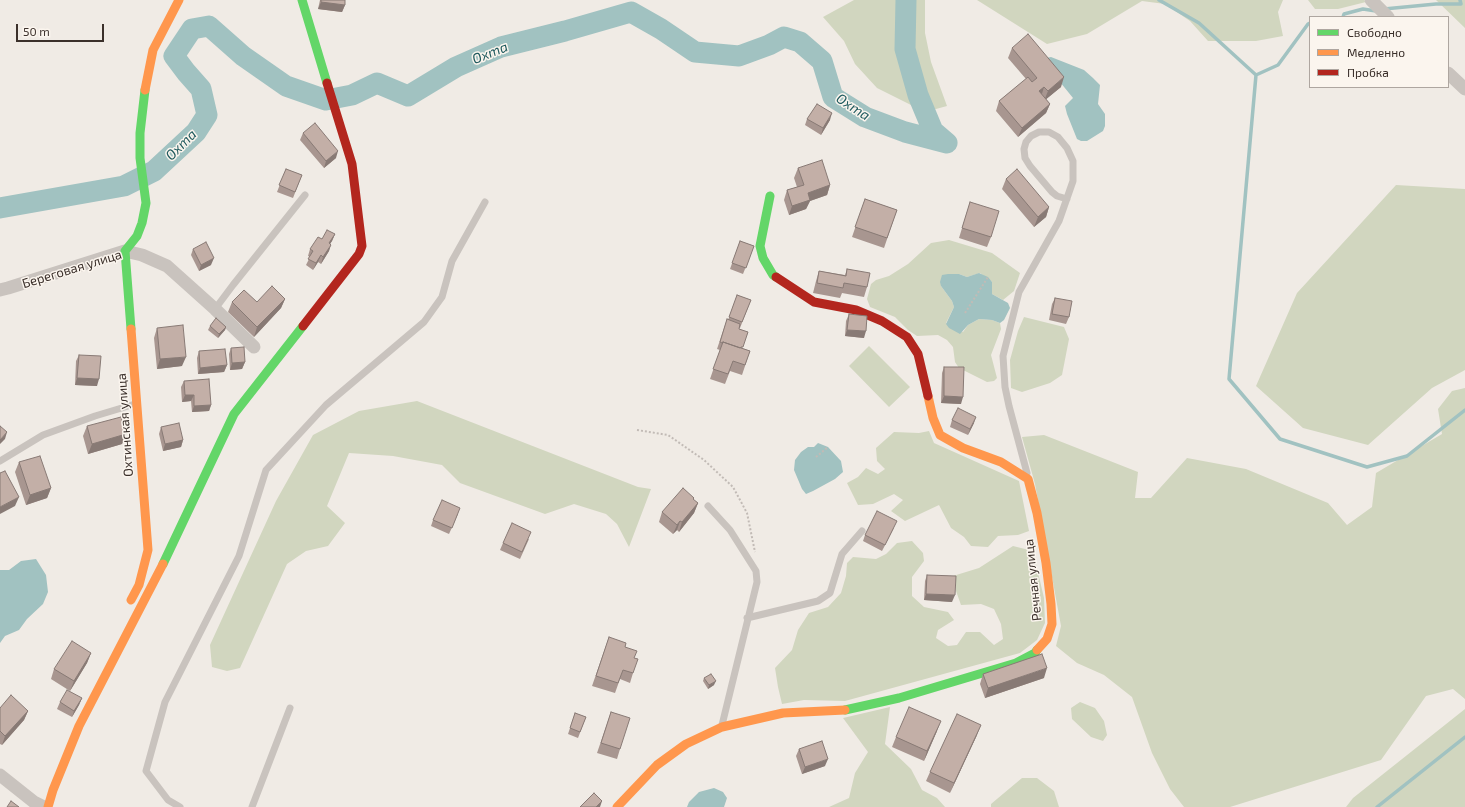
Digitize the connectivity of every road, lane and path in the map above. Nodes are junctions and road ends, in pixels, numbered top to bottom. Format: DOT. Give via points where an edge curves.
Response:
graph roads {
  1 [pos="179,0"];
  2 [pos="302,0"];
  3 [pos="1371,0"];
  4 [pos="1387,16"];
  5 [pos="1449,74"];
  6 [pos="1465,89"];
  7 [pos="305,195"];
  8 [pos="770,196"];
  9 [pos="1067,199"];
  10 [pos="485,202"];
  11 [pos="125,251"];
  12 [pos="988,277"];
  13 [pos="4,289"];
  14 [pos="0,301"];
  15 [pos="215,309"];
  16 [pos="965,313"];
  17 [pos="254,347"];
  18 [pos="137,404"];
  19 [pos="637,430"];
  20 [pos="828,447"];
  21 [pos="816,457"];
  22 [pos="0,462"];
  23 [pos="1028,479"];
  24 [pos="708,506"];
  25 [pos="862,531"];
  26 [pos="756,571"];
  27 [pos="128,606"];
  28 [pos="747,618"];
  29 [pos="290,708"];
  30 [pos="722,727"];
  31 [pos="0,775"];
  32 [pos="44,807"];
  33 [pos="48,807"];
  34 [pos="180,807"];
  35 [pos="252,807"];
  36 [pos="617,807"];
  1 -- 11 [label="street" via="153,50 144,93 140,132 140,158 146,203 137,236"];
  2 -- 33 [label="street" via="352,164 362,246 359,254 234,414 154,582 78,726"];
  3 -- 4 [label="street"];
  5 -- 6 [label="street"];
  7 -- 15 [label="lane"];
  8 -- 23 [label="street" via="760,246 763,258 773,274 814,302 856,310 882,321 907,337 918,354 933,418 940,435 963,448 1001,462"];
  9 -- 9 [label="lane" via="1073,181 1072,161 1067,148 1058,137 1049,132 1039,132 1026,142 1025,158 1052,192"];
  9 -- 23 [label="lane" via="1059,221 1019,292 1003,356 1005,387"];
  10 -- 34 [label="lane" via="452,261 442,297 424,322 326,405 266,470 239,556 165,702 146,771 168,800"];
  11 -- 13 [label="street, Береговая улица"];
  11 -- 15 [label="street, Береговая улица" via="167,266"];
  11 -- 18 [label="street, Охтинская улица"];
  12 -- 16 [label="path"];
  13 -- 14 [label="street"];
  15 -- 17 [label="street, Береговая улица"];
  18 -- 22 [label="lane" via="43,435"];
  18 -- 27 [label="street, Охтинская улица" via="148,550 139,585"];
  19 -- 26 [label="path" via="668,434 704,460 733,487 747,513 755,547"];
  20 -- 21 [label="path"];
  23 -- 30 [label="street, Речная улица" via="1046,563 1052,624 1047,639 1035,653 1016,663 899,698 844,710 783,712"];
  24 -- 26 [label="lane" via="730,530"];
  25 -- 28 [label="lane" via="842,554 830,593 825,597 818,601"];
  26 -- 28 [label="lane" via="757,582"];
  28 -- 30 [label="lane"];
  29 -- 35 [label="lane"];
  30 -- 36 [label="street, Речная улица" via="686,744 657,765"];
  31 -- 32 [label="street"];
}
